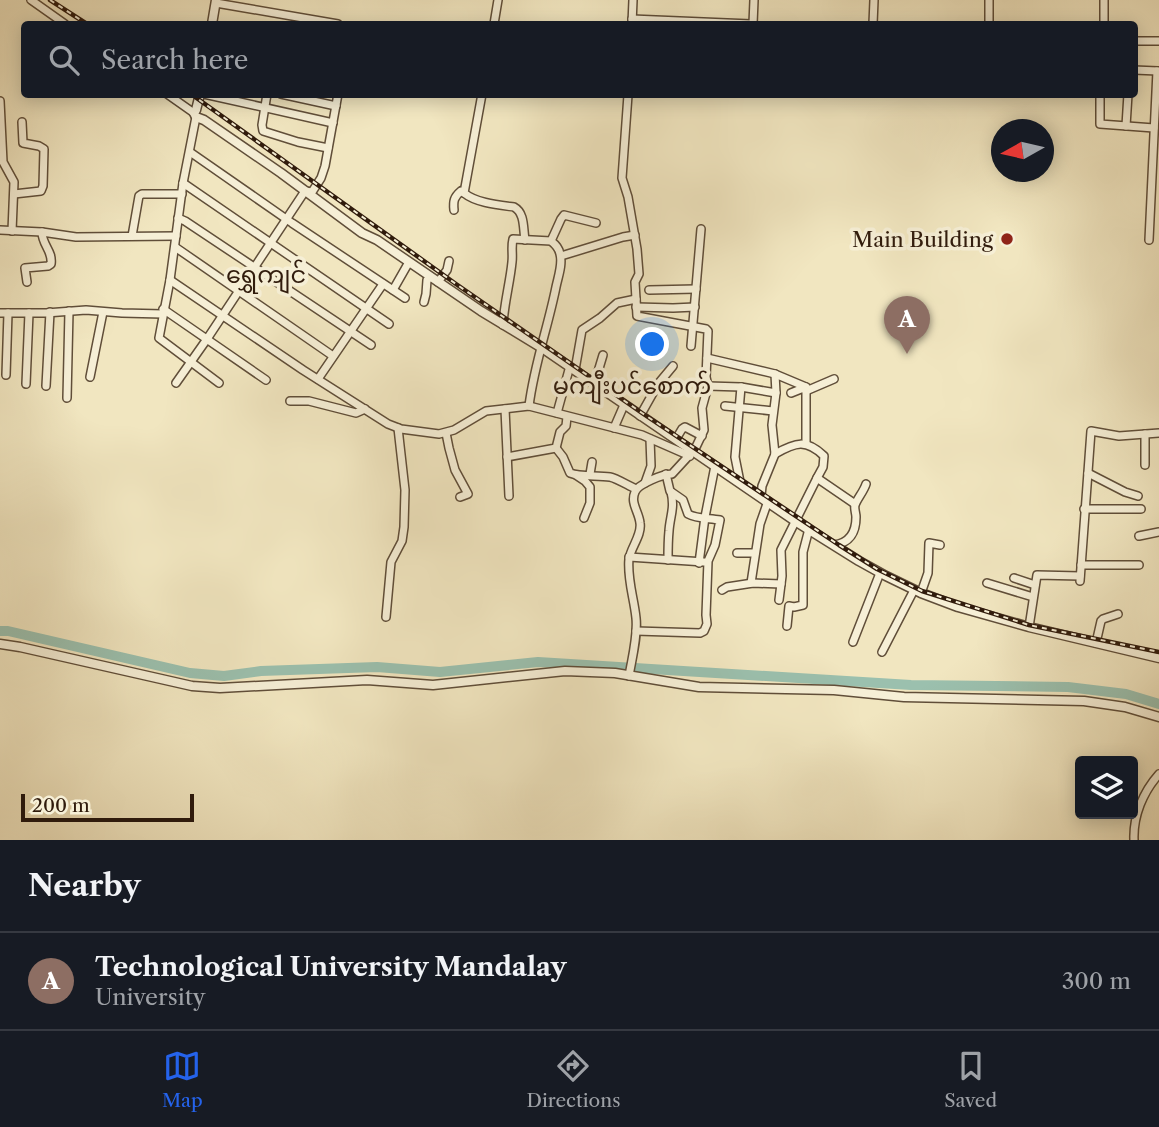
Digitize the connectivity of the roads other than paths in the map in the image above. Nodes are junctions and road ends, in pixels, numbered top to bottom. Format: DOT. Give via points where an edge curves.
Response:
graph roads {
  1 [pos="31,0"];
  2 [pos="498,0"];
  3 [pos="633,0"];
  4 [pos="754,0"];
  5 [pos="874,0"];
  6 [pos="989,0"];
  7 [pos="1104,0"];
  8 [pos="216,1"];
  9 [pos="280,13"];
  10 [pos="61,21"];
  11 [pos="213,21"];
  12 [pos="279,21"];
  13 [pos="322,21"];
  14 [pos="494,21"];
  15 [pos="632,21"];
  16 [pos="752,21"];
  17 [pos="873,21"];
  18 [pos="989,21"];
  19 [pos="1104,21"];
  20 [pos="1138,41"];
  21 [pos="1159,41"];
  22 [pos="1138,70"];
  23 [pos="1158,71"];
  24 [pos="172,98"];
  25 [pos="200,98"];
  26 [pos="220,98"];
  27 [pos="266,98"];
  28 [pos="299,98"];
  29 [pos="337,98"];
  30 [pos="481,98"];
  31 [pos="628,98"];
  32 [pos="1101,98"];
  33 [pos="1128,98"];
  34 [pos="0,101"];
  35 [pos="336,106"];
  36 [pos="265,108"];
  37 [pos="195,115"];
  38 [pos="1,121"];
  39 [pos="22,122"];
  40 [pos="333,123"];
  41 [pos="1126,126"];
  42 [pos="1154,128"];
  43 [pos="328,148"];
  44 [pos="190,152"];
  45 [pos="183,183"];
  46 [pos="305,191"];
  47 [pos="464,193"];
  48 [pos="14,194"];
  49 [pos="182,194"];
  50 [pos="454,210"];
  51 [pos="178,218"];
  52 [pos="287,219"];
  53 [pos="596,223"];
  54 [pos="701,229"];
  55 [pos="0,230"];
  56 [pos="12,231"];
  57 [pos="42,232"];
  58 [pos="635,235"];
  59 [pos="132,236"];
  60 [pos="176,236"];
  61 [pos="525,240"];
  62 [pos="1149,240"];
  63 [pos="551,241"];
  64 [pos="271,243"];
  65 [pos="175,247"];
  66 [pos="561,256"];
  67 [pos="449,261"];
  68 [pos="409,262"];
  69 [pos="255,267"];
  70 [pos="435,279"];
  71 [pos="170,280"];
  72 [pos="27,282"];
  73 [pos="383,284"];
  74 [pos="696,289"];
  75 [pos="393,290"];
  76 [pos="649,290"];
  77 [pos="673,290"];
  78 [pos="240,291"];
  79 [pos="405,298"];
  80 [pos="424,302"];
  81 [pos="636,303"];
  82 [pos="695,307"];
  83 [pos="673,308"];
  84 [pos="366,309"];
  85 [pos="69,310"];
  86 [pos="50,312"];
  87 [pos="103,312"];
  88 [pos="163,312"];
  89 [pos="4,313"];
  90 [pos="29,313"];
  91 [pos="223,316"];
  92 [pos="389,324"];
  93 [pos="503,325"];
  94 [pos="693,327"];
  95 [pos="350,332"];
  96 [pos="207,339"];
  97 [pos="371,345"];
  98 [pos="691,346"];
  99 [pos="542,348"];
  100 [pos="603,355"];
  101 [pos="333,356"];
  102 [pos="707,358"];
  103 [pos="192,362"];
  104 [pos="673,366"];
  105 [pos="573,368"];
  106 [pos="775,374"];
  107 [pos="6,375"];
  108 [pos="90,377"];
  109 [pos="318,379"];
  110 [pos="834,379"];
  111 [pos="266,380"];
  112 [pos="176,383"];
  113 [pos="219,383"];
  114 [pos="26,384"];
  115 [pos="594,385"];
  116 [pos="46,386"];
  117 [pos="708,387"];
  118 [pos="741,387"];
  119 [pos="806,389"];
  120 [pos="775,393"];
  121 [pos="791,393"];
  122 [pos="67,398"];
  123 [pos="290,401"];
  124 [pos="624,405"];
  125 [pos="529,406"];
  126 [pos="725,406"];
  127 [pos="739,408"];
  128 [pos="365,409"];
  129 [pos="505,410"];
  130 [pos="773,411"];
  131 [pos="557,413"];
  132 [pos="567,417"];
  133 [pos="644,418"];
  134 [pos="398,428"];
  135 [pos="614,428"];
  136 [pos="446,433"];
  137 [pos="1159,433"];
  138 [pos="1145,434"];
  139 [pos="642,435"];
  140 [pos="702,436"];
  141 [pos="650,439"];
  142 [pos="676,439"];
  143 [pos="806,444"];
  144 [pos="556,448"];
  145 [pos="691,453"];
  146 [pos="775,454"];
  147 [pos="507,457"];
  148 [pos="592,462"];
  149 [pos="1145,465"];
  150 [pos="715,466"];
  151 [pos="1088,473"];
  152 [pos="590,474"];
  153 [pos="666,474"];
  154 [pos="576,475"];
  155 [pos="817,478"];
  156 [pos="740,482"];
  157 [pos="645,484"];
  158 [pos="866,484"];
  159 [pos="636,489"];
  160 [pos="670,491"];
  161 [pos="1138,495"];
  162 [pos="509,496"];
  163 [pos="460,497"];
  164 [pos="764,499"];
  165 [pos="855,504"];
  166 [pos="1084,509"];
  167 [pos="1141,509"];
  168 [pos="705,517"];
  169 [pos="584,518"];
  170 [pos="795,521"];
  171 [pos="809,530"];
  172 [pos="1159,532"];
  173 [pos="1139,536"];
  174 [pos="834,545"];
  175 [pos="940,545"];
  176 [pos="755,552"];
  177 [pos="737,553"];
  178 [pos="629,558"];
  179 [pos="668,560"];
  180 [pos="704,562"];
  181 [pos="1081,565"];
  182 [pos="1139,565"];
  183 [pos="880,573"];
  184 [pos="1014,579"];
  185 [pos="751,583"];
  186 [pos="988,583"];
  187 [pos="781,584"];
  188 [pos="1035,585"];
  189 [pos="722,590"];
  190 [pos="918,591"];
  191 [pos="1033,597"];
  192 [pos="779,600"];
  193 [pos="1118,614"];
  194 [pos="386,617"];
  195 [pos="787,626"];
  196 [pos="1029,627"];
  197 [pos="636,631"];
  198 [pos="853,642"];
  199 [pos="1096,643"];
  200 [pos="0,644"];
  201 [pos="882,652"];
  202 [pos="1159,657"];
  203 [pos="630,674"];
  204 [pos="1159,717"];
  205 [pos="1159,775"];
  206 [pos="1134,840"];
  1 -- 10 [label="street"];
  2 -- 14 [label="street"];
  3 -- 15 [label="street"];
  4 -- 16 [label="street"];
  5 -- 17 [label="street"];
  6 -- 18 [label="street"];
  7 -- 19 [label="street"];
  8 -- 9 [label="street"];
  8 -- 11 [label="street"];
  9 -- 12 [label="street"];
  9 -- 13 [label="street"];
  20 -- 21 [label="street"];
  22 -- 23 [label="street"];
  23 -- 42 [label="street"];
  24 -- 37 [label="street"];
  25 -- 37 [label="street"];
  26 -- 36 [label="street"];
  27 -- 36 [label="street"];
  28 -- 35 [label="street"];
  29 -- 35 [label="street"];
  30 -- 47 [label="street"];
  31 -- 58 [label="street" via="622,178"];
  32 -- 41 [label="street" via="1101,124"];
  33 -- 41 [label="street"];
  34 -- 38 [label="street"];
  35 -- 40 [label="street"];
  36 -- 40 [label="street"];
  36 -- 43 [label="street" via="262,125 266,134"];
  37 -- 44 [label="street"];
  37 -- 46 [label="street"];
  38 -- 48 [label="street" via="3,162 12,177"];
  39 -- 48 [label="street" via="23,143 44,149 43,186 36,193"];
  40 -- 43 [label="street"];
  41 -- 42 [label="street"];
  42 -- 62 [label="street"];
  43 -- 46 [label="street" via="321,178 312,192"];
  44 -- 45 [label="street"];
  44 -- 52 [label="street"];
  45 -- 49 [label="street"];
  45 -- 64 [label="street"];
  46 -- 52 [label="street"];
  46 -- 68 [label="street"];
  47 -- 50 [label="street" via="456,196"];
  47 -- 61 [label="street" via="520,210"];
  48 -- 56 [label="street"];
  49 -- 51 [label="street"];
  49 -- 59 [label="street" via="139,196"];
  51 -- 60 [label="street"];
  51 -- 69 [label="street"];
  52 -- 64 [label="street"];
  52 -- 73 [label="street"];
  53 -- 63 [label="street" via="564,215"];
  54 -- 74 [label="street"];
  55 -- 56 [label="street"];
  56 -- 57 [label="street"];
  57 -- 59 [label="street"];
  57 -- 72 [label="street" via="51,264 25,268"];
  58 -- 66 [label="street"];
  58 -- 81 [label="street"];
  59 -- 60 [label="street"];
  60 -- 65 [label="street"];
  61 -- 63 [label="street"];
  61 -- 93 [label="street" via="513,239"];
  63 -- 66 [label="street"];
  64 -- 69 [label="street"];
  64 -- 84 [label="street"];
  65 -- 71 [label="street"];
  65 -- 78 [label="street"];
  66 -- 99 [label="street"];
  67 -- 70 [label="street" via="447,270"];
  68 -- 70 [label="street"];
  68 -- 75 [label="street"];
  69 -- 78 [label="street"];
  69 -- 95 [label="street"];
  70 -- 80 [label="street" via="427,280"];
  70 -- 93 [label="street"];
  71 -- 88 [label="street"];
  71 -- 91 [label="street"];
  73 -- 75 [label="street"];
  73 -- 84 [label="street"];
  74 -- 77 [label="street"];
  74 -- 82 [label="street"];
  75 -- 79 [label="street"];
  76 -- 77 [label="street"];
  77 -- 83 [label="street"];
  78 -- 91 [label="street"];
  78 -- 101 [label="street"];
  81 -- 83 [label="street"];
  81 -- 94 [label="street" via="638,317"];
  81 -- 105 [label="street" via="617,303 582,330"];
  82 -- 83 [label="street"];
  82 -- 94 [label="street"];
  84 -- 92 [label="street"];
  84 -- 95 [label="street"];
  85 -- 86 [label="street"];
  85 -- 87 [label="street"];
  85 -- 122 [label="street"];
  86 -- 90 [label="street"];
  86 -- 116 [label="street"];
  87 -- 88 [label="street"];
  87 -- 108 [label="street"];
  88 -- 96 [label="street"];
  88 -- 103 [label="street" via="159,338"];
  89 -- 90 [label="street"];
  89 -- 107 [label="street"];
  90 -- 114 [label="street"];
  91 -- 96 [label="street"];
  91 -- 109 [label="street"];
  93 -- 99 [label="street"];
  94 -- 98 [label="street"];
  94 -- 102 [label="street" via="708,329"];
  95 -- 97 [label="street"];
  95 -- 101 [label="street"];
  96 -- 103 [label="street"];
  96 -- 111 [label="street"];
  99 -- 105 [label="street"];
  99 -- 125 [label="street"];
  100 -- 115 [label="street"];
  101 -- 109 [label="street"];
  102 -- 106 [label="street"];
  102 -- 117 [label="street"];
  103 -- 112 [label="street"];
  103 -- 113 [label="street"];
  104 -- 133 [label="street" via="658,384"];
  105 -- 115 [label="street"];
  105 -- 131 [label="street"];
  106 -- 119 [label="street"];
  106 -- 120 [label="street"];
  109 -- 128 [label="street"];
  110 -- 119 [label="street"];
  115 -- 124 [label="street"];
  117 -- 118 [label="street"];
  117 -- 140 [label="street"];
  118 -- 120 [label="street"];
  118 -- 127 [label="street"];
  119 -- 121 [label="street"];
  119 -- 143 [label="street"];
  120 -- 130 [label="street"];
  123 -- 128 [label="street" via="356,413"];
  124 -- 133 [label="street"];
  124 -- 135 [label="street"];
  125 -- 129 [label="street"];
  125 -- 131 [label="street"];
  126 -- 127 [label="street"];
  127 -- 130 [label="street"];
  127 -- 156 [label="street" via="735,457"];
  128 -- 134 [label="street"];
  129 -- 136 [label="street" via="486,411"];
  129 -- 147 [label="street"];
  130 -- 146 [label="street"];
  131 -- 132 [label="street"];
  132 -- 135 [label="street"];
  132 -- 144 [label="street"];
  133 -- 139 [label="street"];
  133 -- 142 [label="street"];
  134 -- 136 [label="street"];
  134 -- 194 [label="street" via="404,527 391,562"];
  135 -- 139 [label="street"];
  136 -- 163 [label="street" via="455,470 468,494"];
  137 -- 138 [label="street"];
  138 -- 149 [label="street"];
  138 -- 151 [label="street" via="1091,431"];
  139 -- 141 [label="street"];
  140 -- 142 [label="street" via="685,427"];
  140 -- 145 [label="street"];
  141 -- 145 [label="street"];
  141 -- 157 [label="street" via="651,466"];
  142 -- 145 [label="street"];
  143 -- 146 [label="street" via="793,444"];
  143 -- 155 [label="street" via="824,456"];
  144 -- 147 [label="street"];
  144 -- 154 [label="street" via="570,473"];
  145 -- 150 [label="street"];
  145 -- 153 [label="street" via="672,474"];
  146 -- 164 [label="street" via="762,486"];
  147 -- 162 [label="street"];
  148 -- 152 [label="street"];
  150 -- 156 [label="street"];
  150 -- 168 [label="street"];
  151 -- 161 [label="street"];
  151 -- 166 [label="street"];
  152 -- 154 [label="street"];
  152 -- 159 [label="street" via="615,478"];
  153 -- 157 [label="street"];
  153 -- 160 [label="street"];
  154 -- 169 [label="street" via="590,487"];
  155 -- 165 [label="street"];
  155 -- 170 [label="street"];
  156 -- 164 [label="street"];
  157 -- 159 [label="street"];
  158 -- 165 [label="street"];
  159 -- 178 [label="street" via="634,505 640,523"];
  160 -- 168 [label="street" via="683,500 688,514"];
  160 -- 179 [label="street" via="673,509"];
  164 -- 170 [label="street"];
  164 -- 176 [label="street"];
  165 -- 174 [label="street" via="855,532"];
  166 -- 167 [label="street"];
  166 -- 181 [label="street"];
  168 -- 180 [label="street"];
  168 -- 180 [label="street" via="720,520 715,545"];
  170 -- 171 [label="street"];
  170 -- 187 [label="street" via="781,550"];
  171 -- 174 [label="street"];
  171 -- 195 [label="street" via="803,552 803,605 789,606"];
  172 -- 173 [label="street"];
  174 -- 183 [label="street"];
  175 -- 190 [label="street" via="929,543 928,573"];
  176 -- 177 [label="street"];
  176 -- 185 [label="street"];
  178 -- 179 [label="street"];
  178 -- 197 [label="street"];
  179 -- 180 [label="street"];
  180 -- 197 [label="street" via="704,631"];
  181 -- 182 [label="street"];
  181 -- 188 [label="street" via="1080,579 1038,575"];
  183 -- 190 [label="street"];
  183 -- 198 [label="street"];
  184 -- 188 [label="street"];
  185 -- 187 [label="street"];
  185 -- 189 [label="street"];
  186 -- 191 [label="street"];
  187 -- 192 [label="street"];
  188 -- 191 [label="street"];
  190 -- 196 [label="street"];
  190 -- 201 [label="street"];
  191 -- 196 [label="street"];
  193 -- 199 [label="street" via="1101,621"];
  196 -- 199 [label="street"];
  197 -- 203 [label="street"];
  199 -- 202 [label="street"];
  200 -- 203 [label="street" via="192,686 220,688 367,680 433,685 565,671"];
  203 -- 204 [label="street" via="699,687 834,690 904,698 1084,701 1125,706"];
  205 -- 206 [label="street" via="1136,816"];
}
